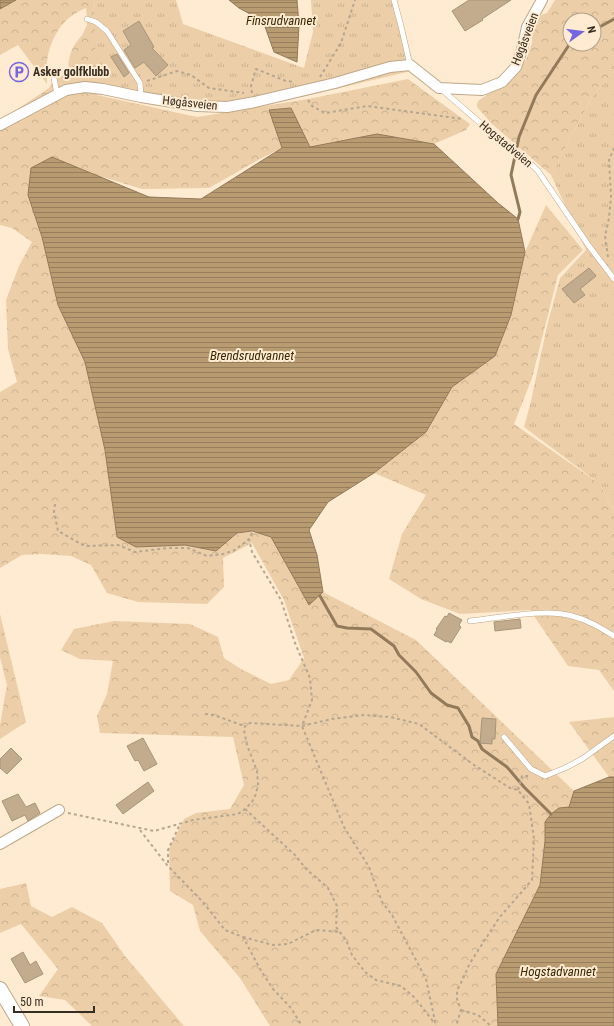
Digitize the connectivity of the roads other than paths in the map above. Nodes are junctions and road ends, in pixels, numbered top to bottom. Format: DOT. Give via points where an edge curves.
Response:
graph roads {
  1 [pos="394,0"];
  2 [pos="542,0"];
  3 [pos="87,19"];
  4 [pos="410,65"];
  5 [pos="54,78"];
  6 [pos="439,88"];
  7 [pos="57,94"];
  8 [pos="141,97"];
  9 [pos="0,125"];
  10 [pos="614,279"];
  11 [pos="470,621"];
  12 [pos="614,636"];
  13 [pos="614,736"];
  14 [pos="504,737"];
  15 [pos="59,810"];
  16 [pos="0,844"];
  17 [pos="0,990"];
  18 [pos="22,1026"];
  1 -- 4 [label="lane"];
  2 -- 6 [label="street, Høgåsveien" via="527,27 516,67 502,82 482,90"];
  3 -- 8 [label="lane" via="96,22 107,31 140,83"];
  4 -- 6 [label="street, Hogstadveien"];
  4 -- 8 [label="street, Høgåsveien" via="390,67 314,88 254,98 227,107 197,106"];
  5 -- 7 [label="lane"];
  6 -- 10 [label="lane, Hogstadveien" via="538,171"];
  7 -- 8 [label="street, Høgåsveien" via="85,87"];
  7 -- 9 [label="street, Høgåsveien"];
  11 -- 12 [label="lane" via="550,613 571,615"];
  13 -- 14 [label="lane" via="582,759 545,776 531,769"];
  15 -- 16 [label="street"];
  17 -- 18 [label="main road"];
}
